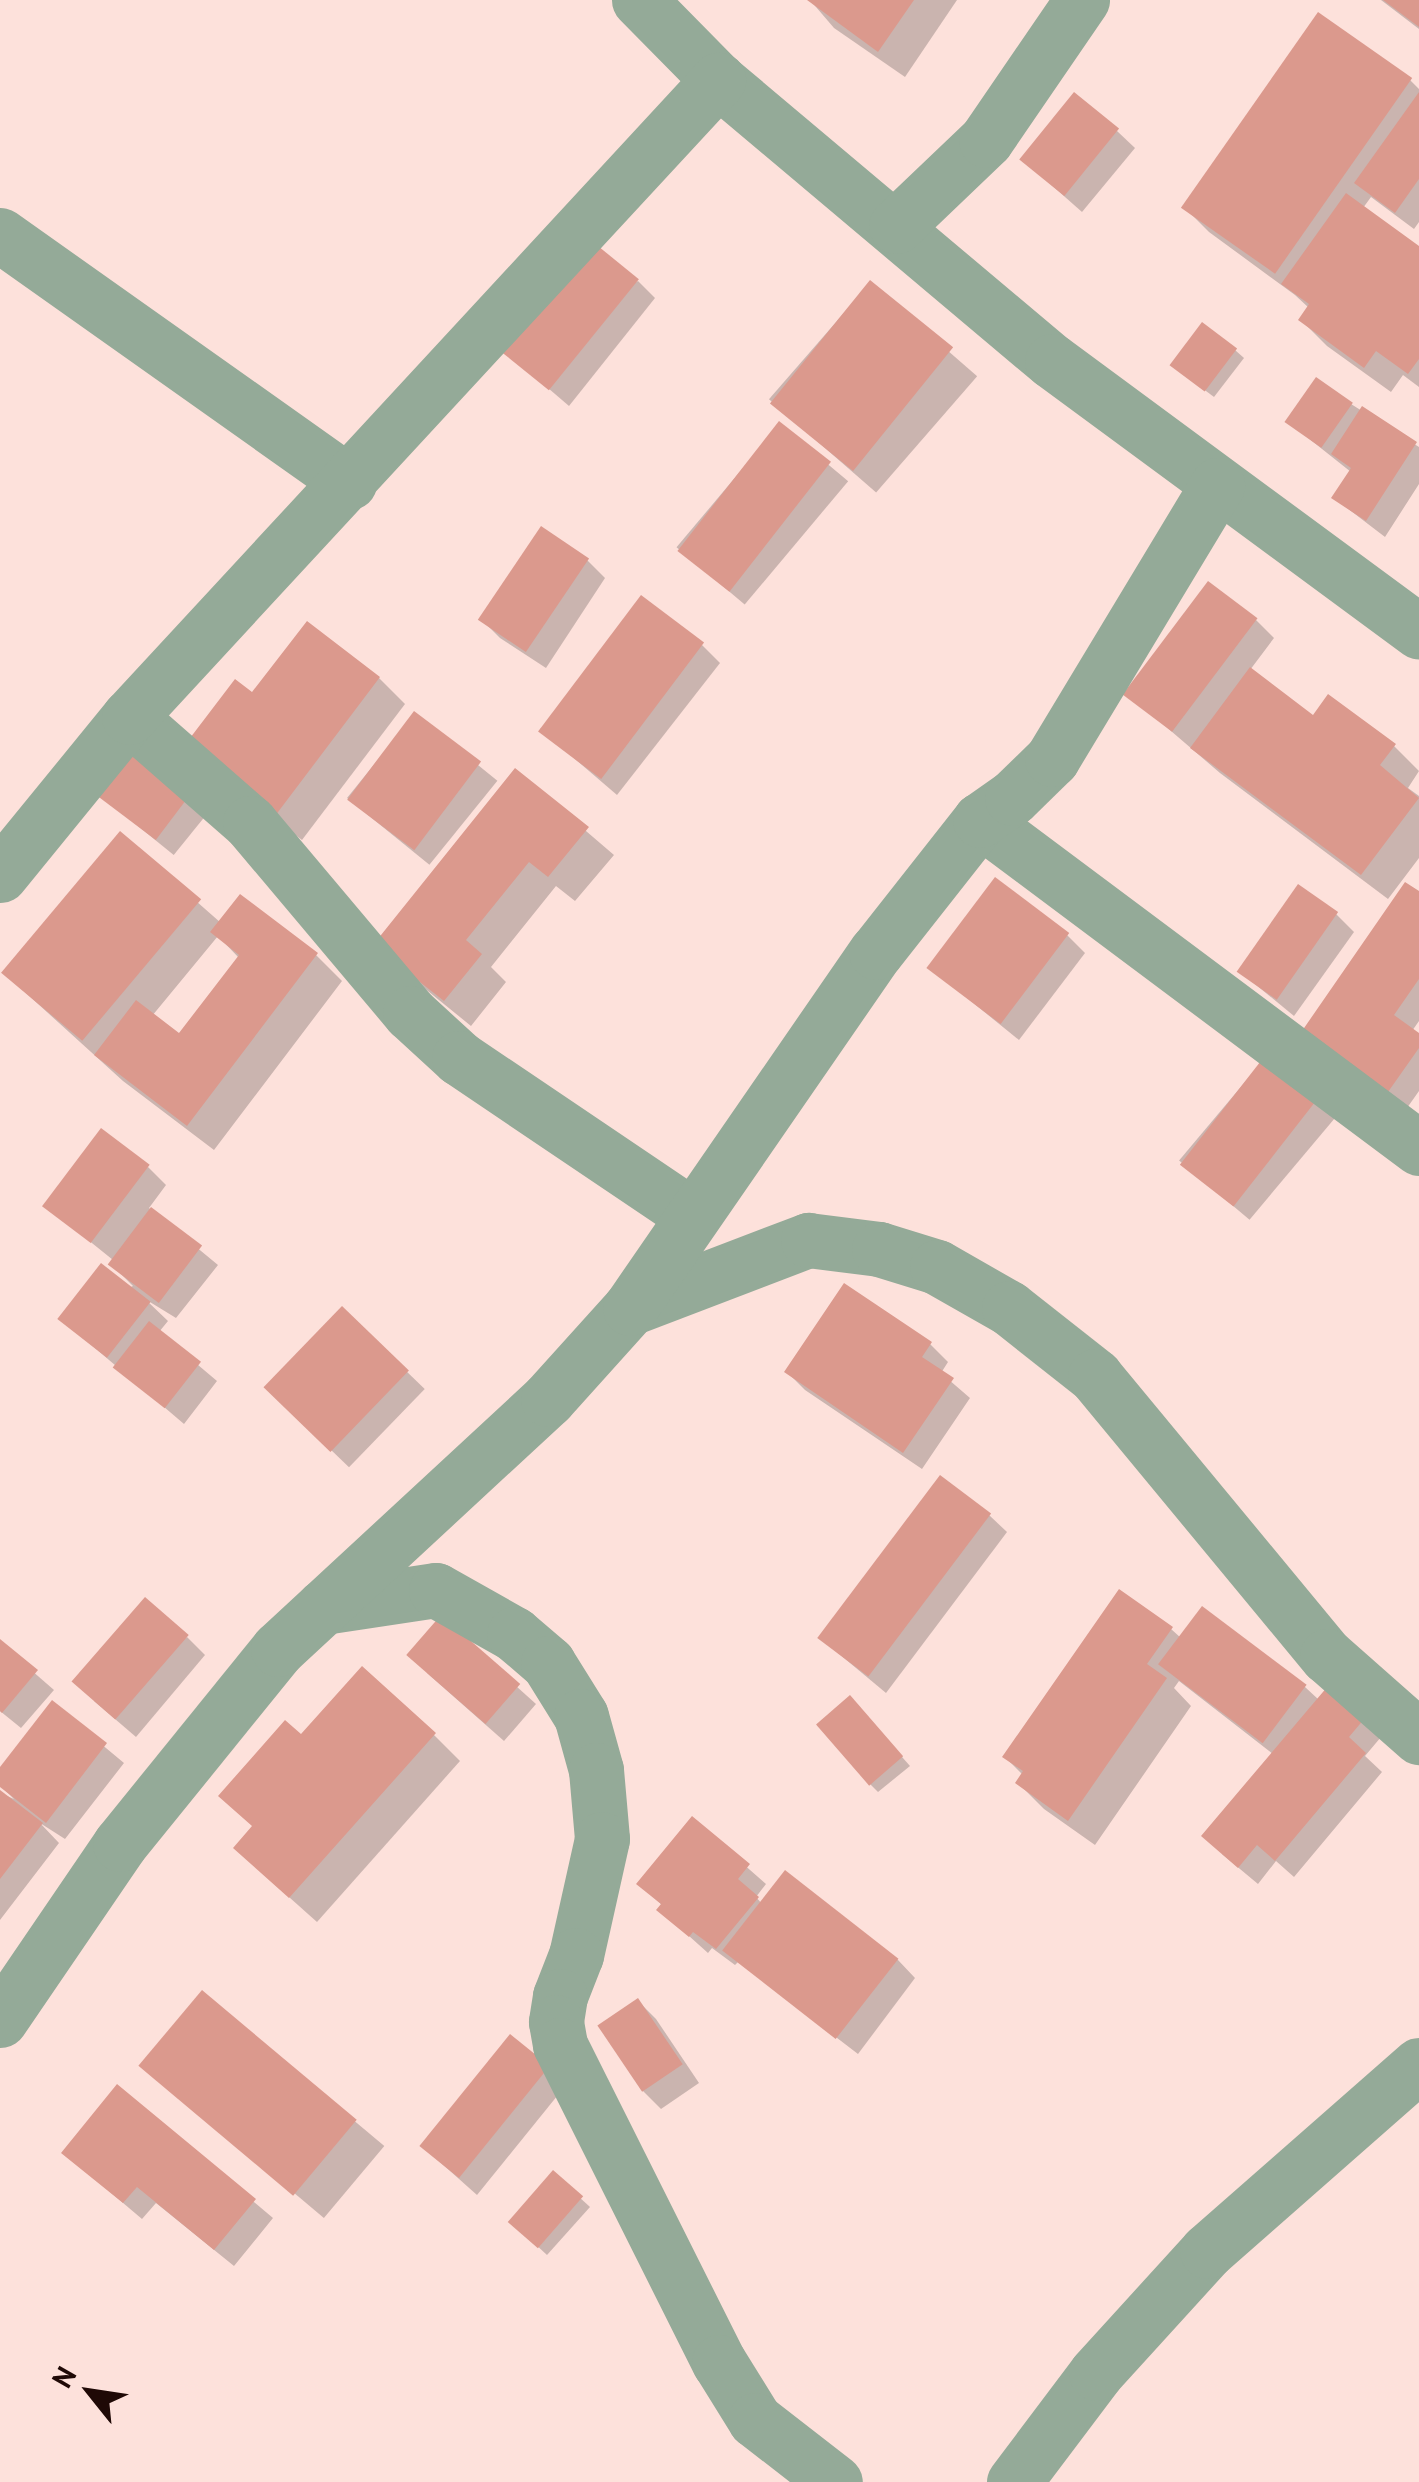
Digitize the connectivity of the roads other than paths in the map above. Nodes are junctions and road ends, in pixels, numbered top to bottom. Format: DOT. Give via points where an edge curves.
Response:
graph roads {
  1 [pos="640,0"];
  2 [pos="1082,0"];
  3 [pos="718,80"];
  4 [pos="896,226"];
  5 [pos="0,235"];
  6 [pos="349,482"];
  7 [pos="1217,485"];
  8 [pos="1419,632"];
  9 [pos="129,717"];
  10 [pos="980,820"];
  11 [pos="0,875"];
  12 [pos="1419,1148"];
  13 [pos="694,1216"];
  14 [pos="630,1308"];
  15 [pos="323,1608"];
  16 [pos="1419,1737"];
  17 [pos="0,2020"];
  18 [pos="1419,2066"];
  19 [pos="835,2482"];
  20 [pos="1014,2482"];
  1 -- 3 [label="street"];
  2 -- 4 [label="street" via="986,140"];
  3 -- 4 [label="street"];
  3 -- 6 [label="street"];
  4 -- 7 [label="street" via="1052,360"];
  5 -- 6 [label="street"];
  6 -- 9 [label="street"];
  7 -- 8 [label="street"];
  7 -- 10 [label="street" via="1052,759"];
  9 -- 11 [label="street"];
  9 -- 13 [label="street" via="250,824 410,1013 459,1058"];
  10 -- 12 [label="street"];
  10 -- 13 [label="street" via="876,952"];
  13 -- 14 [label="street"];
  14 -- 15 [label="street" via="548,1399"];
  14 -- 16 [label="street" via="808,1240 937,1267 1009,1308 1096,1376 1327,1656"];
  15 -- 17 [label="street" via="278,1649 120,1844"];
  15 -- 19 [label="street" via="436,1590 514,1634 548,1662 581,1716 596,1770 602,1839 576,1956 560,1996 560,2046 756,2420"];
  18 -- 20 [label="street" via="1207,2251 1096,2373"];
}
